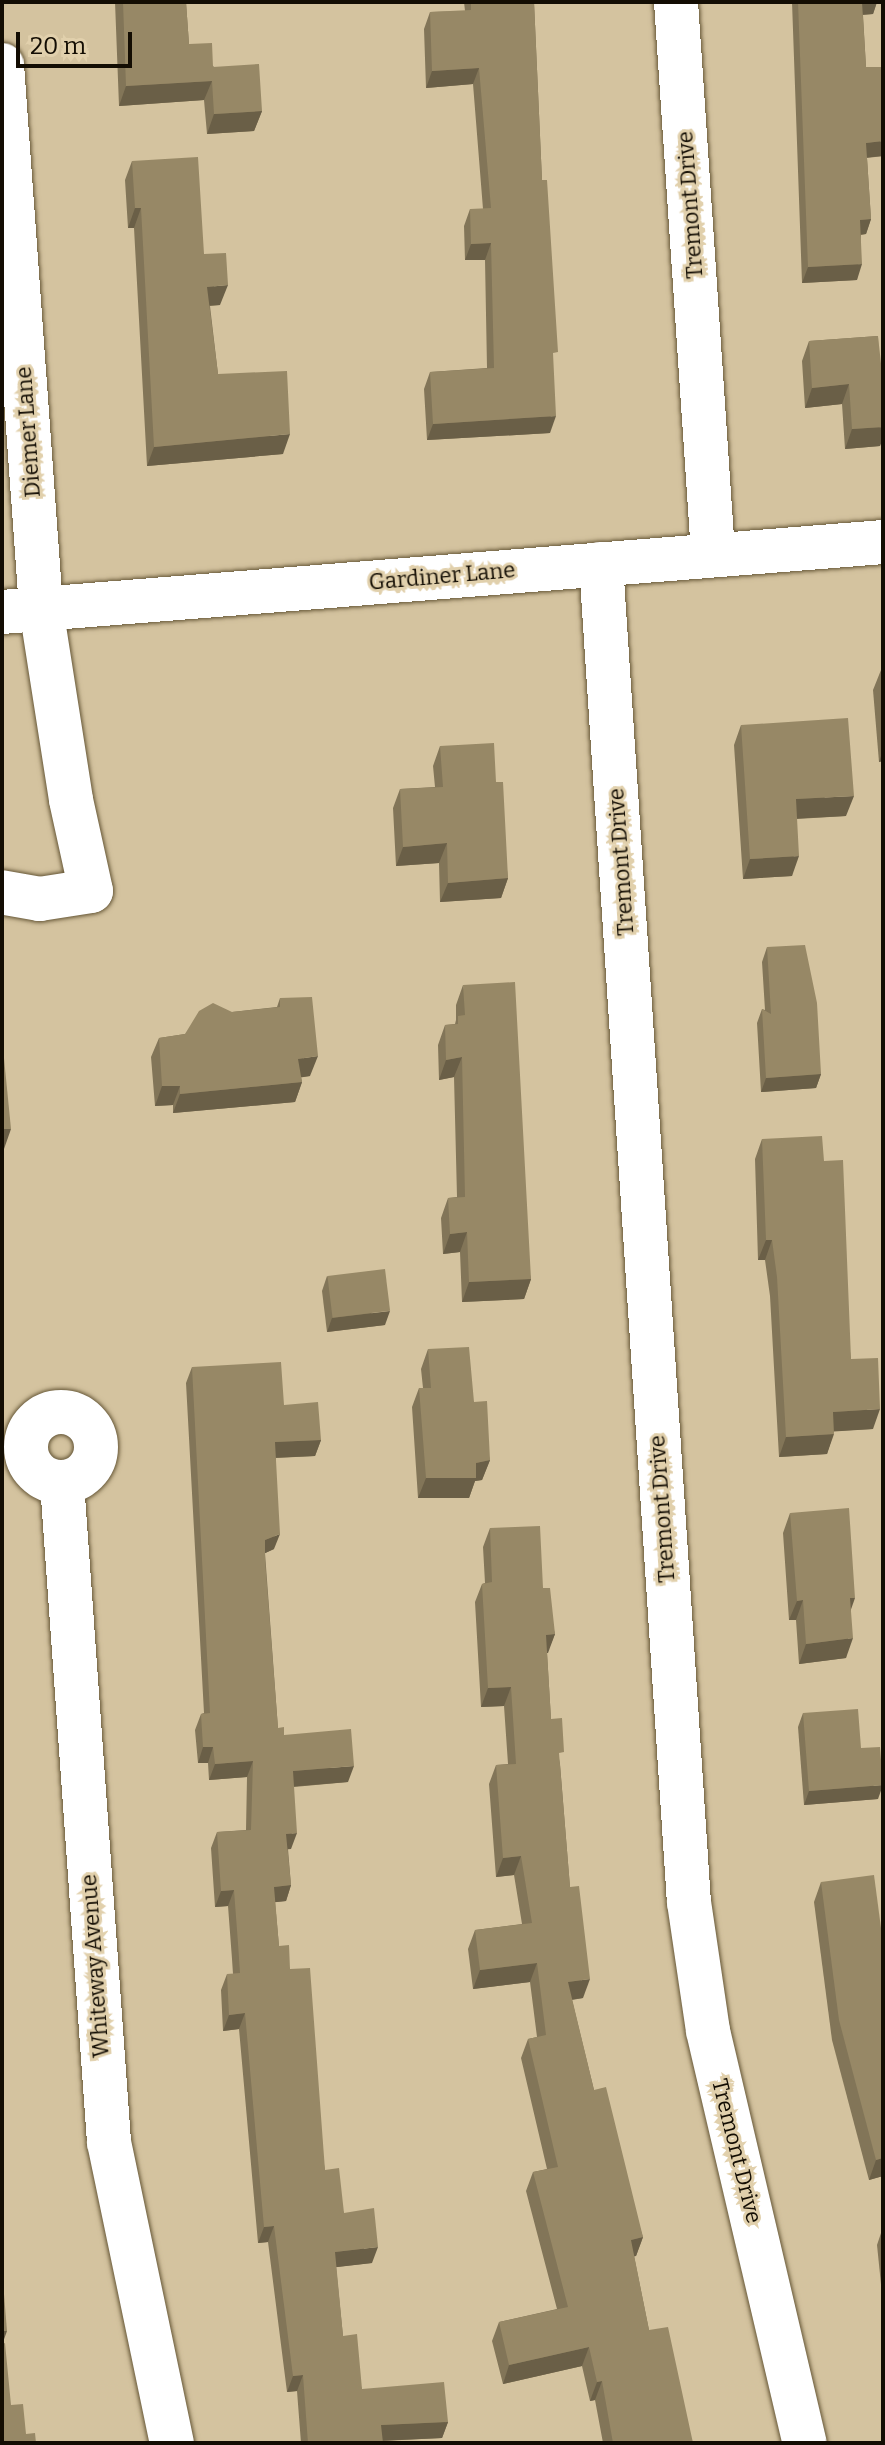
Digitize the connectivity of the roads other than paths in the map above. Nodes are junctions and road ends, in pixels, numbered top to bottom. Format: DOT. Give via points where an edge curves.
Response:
graph roads {
  1 [pos="676,2"];
  2 [pos="2,65"];
  3 [pos="883,542"];
  4 [pos="713,553"];
  5 [pos="601,564"];
  6 [pos="22,610"];
  7 [pos="2,892"];
  8 [pos="62,1483"];
  9 [pos="172,2443"];
  10 [pos="805,2443"];
  1 -- 4 [label="street, Tremont Drive"];
  2 -- 6 [label="street, Diemer Lane"];
  3 -- 4 [label="street, Gardiner Lane"];
  4 -- 5 [label="street, Gardiner Lane"];
  5 -- 6 [label="street, Gardiner Lane"];
  5 -- 10 [label="street, Tremont Drive" via="689,1902 708,2031"];
  6 -- 7 [label="street, Diemer Lane" via="91,891 40,899"];
  8 -- 9 [label="street, Whiteway Avenue" via="109,2142"];
}
